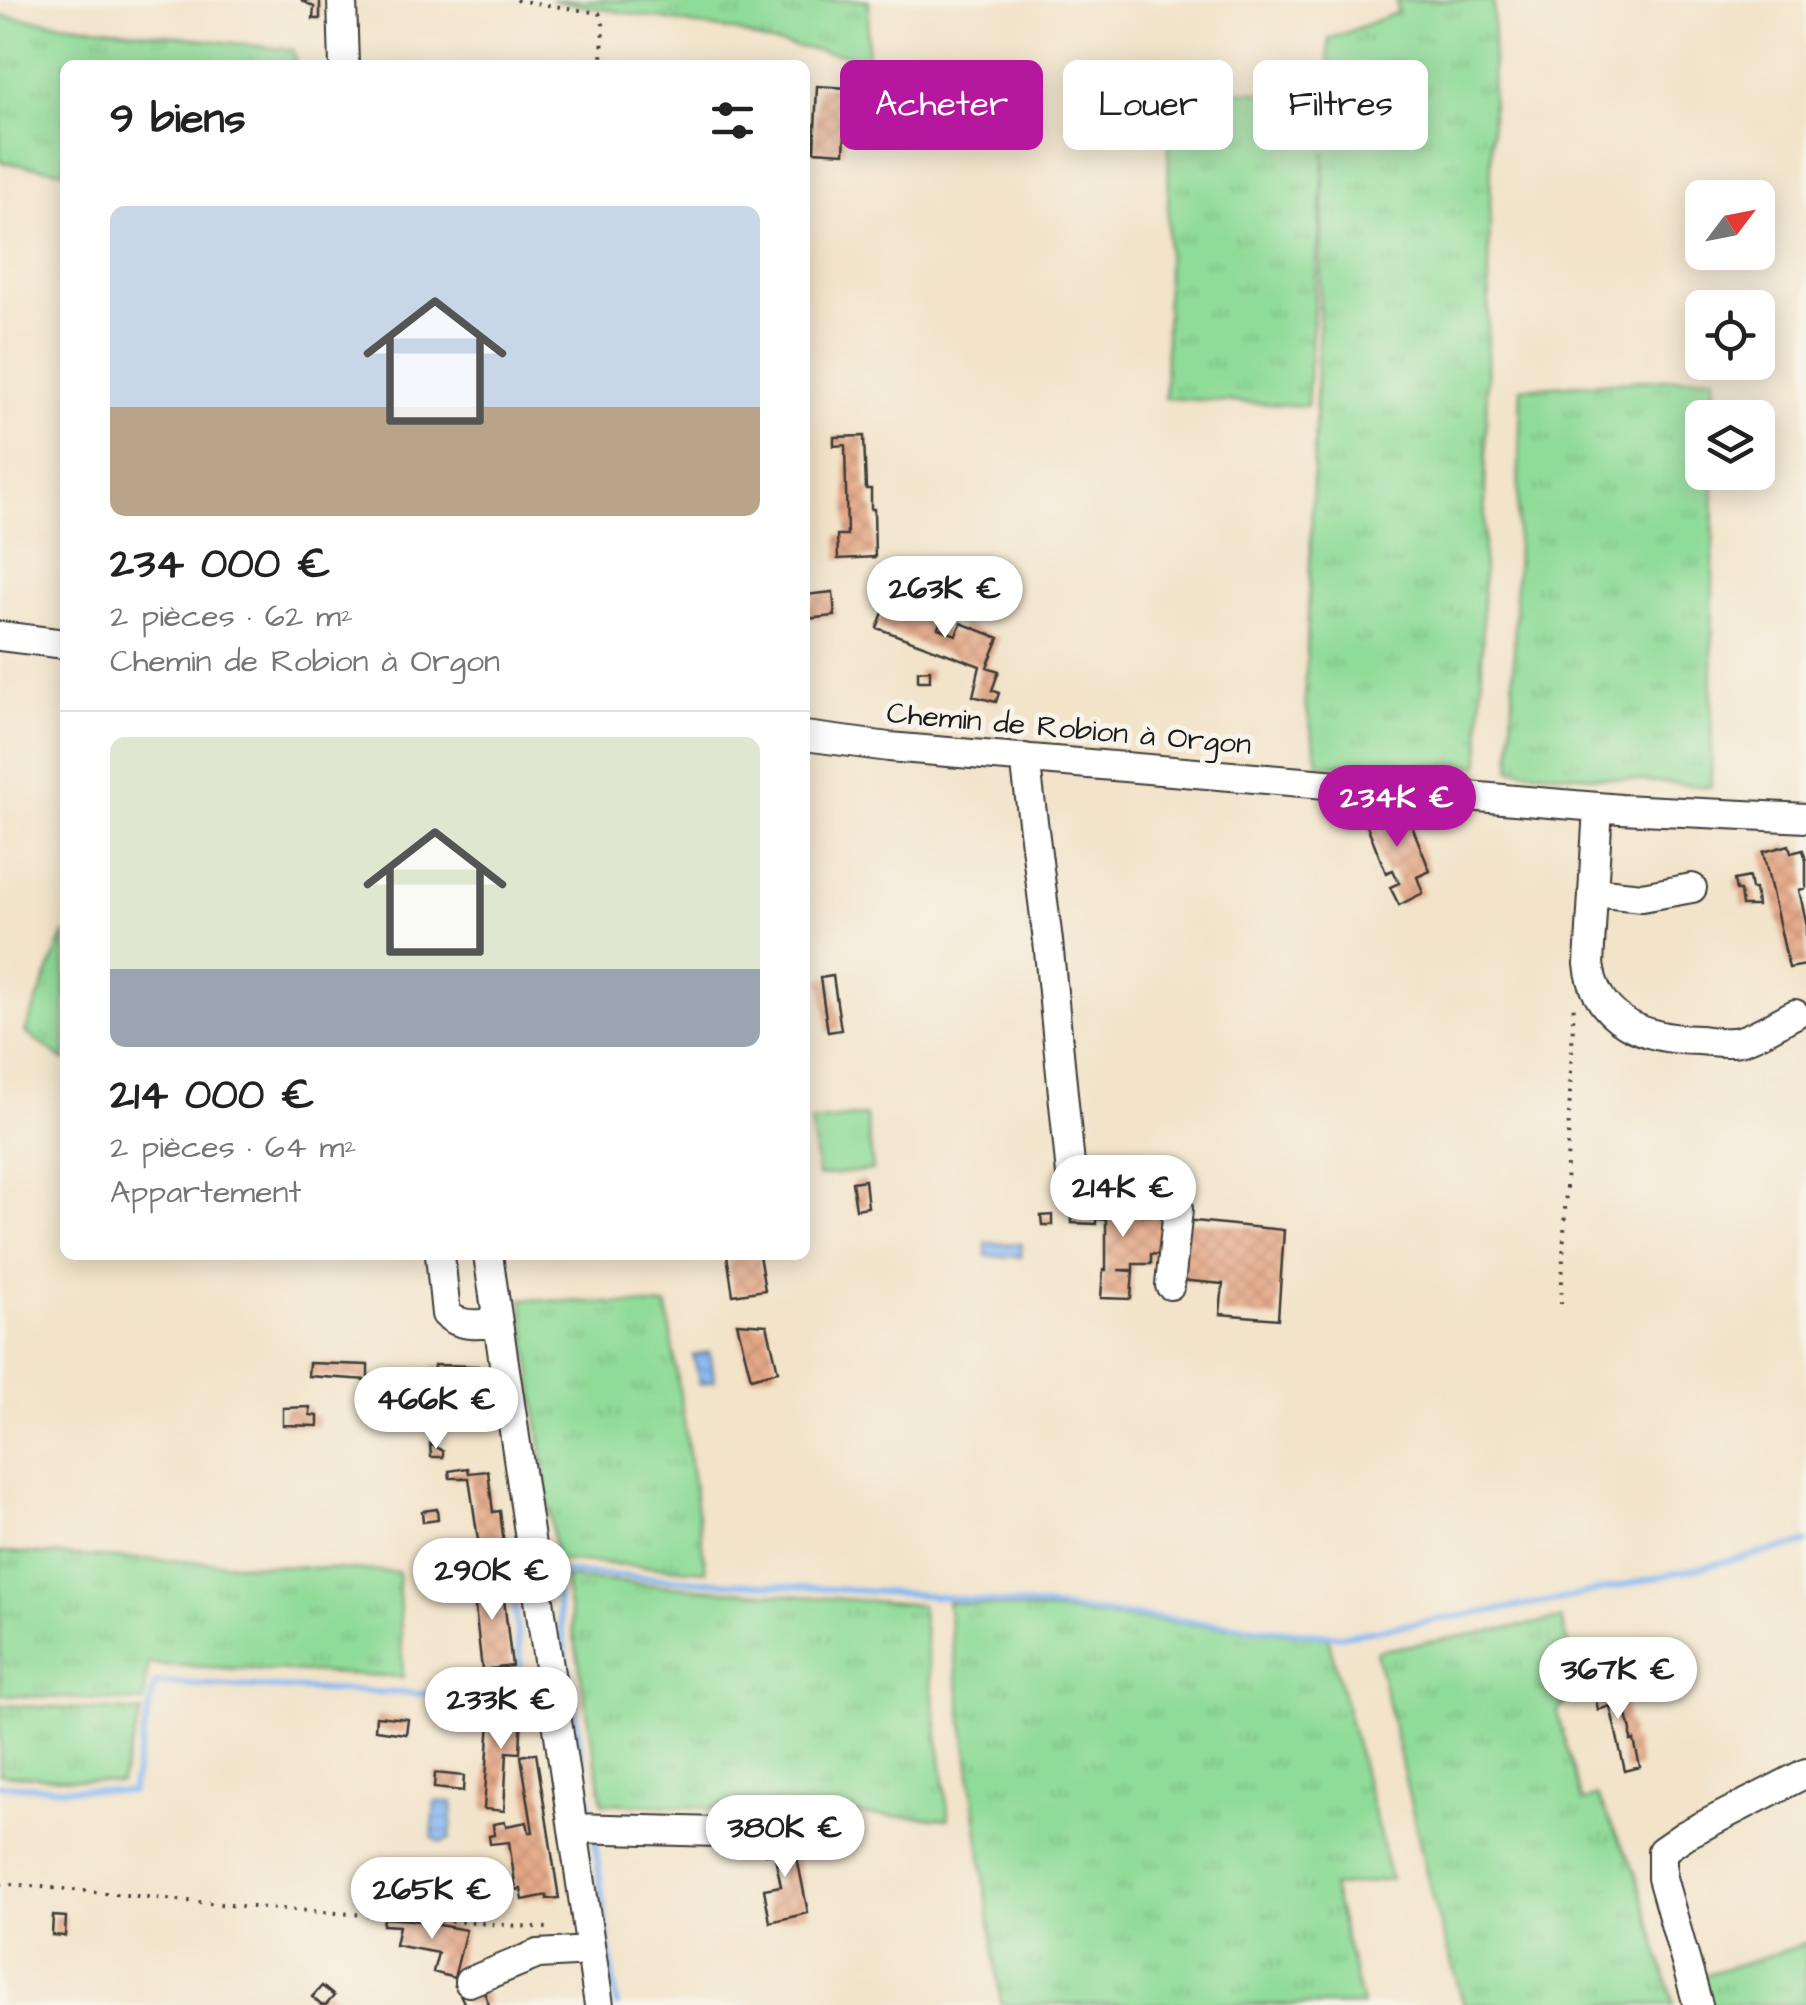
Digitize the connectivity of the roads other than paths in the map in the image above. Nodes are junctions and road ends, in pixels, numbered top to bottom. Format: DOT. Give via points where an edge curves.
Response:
graph roads {
  1 [pos="342,0"];
  2 [pos="344,60"];
  3 [pos="0,636"];
  4 [pos="60,643"];
  5 [pos="810,737"];
  6 [pos="1025,758"];
  7 [pos="1598,807"];
  8 [pos="1806,818"];
  9 [pos="1692,888"];
  10 [pos="1593,892"];
  11 [pos="1796,1014"];
  12 [pos="441,1260"];
  13 [pos="489,1260"];
  14 [pos="1170,1285"];
  15 [pos="498,1323"];
  16 [pos="1806,1773"];
  17 [pos="573,1828"];
  18 [pos="754,1833"];
  19 [pos="589,1938"];
  20 [pos="469,1982"];
  21 [pos="599,2005"];
  22 [pos="1698,2005"];
  1 -- 2 [label="street"];
  3 -- 4 [label="street"];
  5 -- 6 [label="street, Chemin de Robion à Orgon"];
  6 -- 7 [label="street, Chemin de Robion à Orgon"];
  6 -- 14 [label="street" via="1071,1176 1084,1187 1172,1196 1178,1209"];
  7 -- 8 [label="street, Chemin de Robion à Orgon"];
  7 -- 10 [label="street"];
  9 -- 10 [label="street" via="1642,897"];
  10 -- 11 [label="street" via="1591,982 1605,1008 1641,1032 1738,1042"];
  12 -- 15 [label="street" via="446,1314 465,1324"];
  13 -- 15 [label="street"];
  15 -- 17 [label="street"];
  16 -- 22 [label="street" via="1662,1851 1662,1878"];
  17 -- 18 [label="street"];
  17 -- 19 [label="street"];
  19 -- 20 [label="street"];
  19 -- 21 [label="street"];
}
